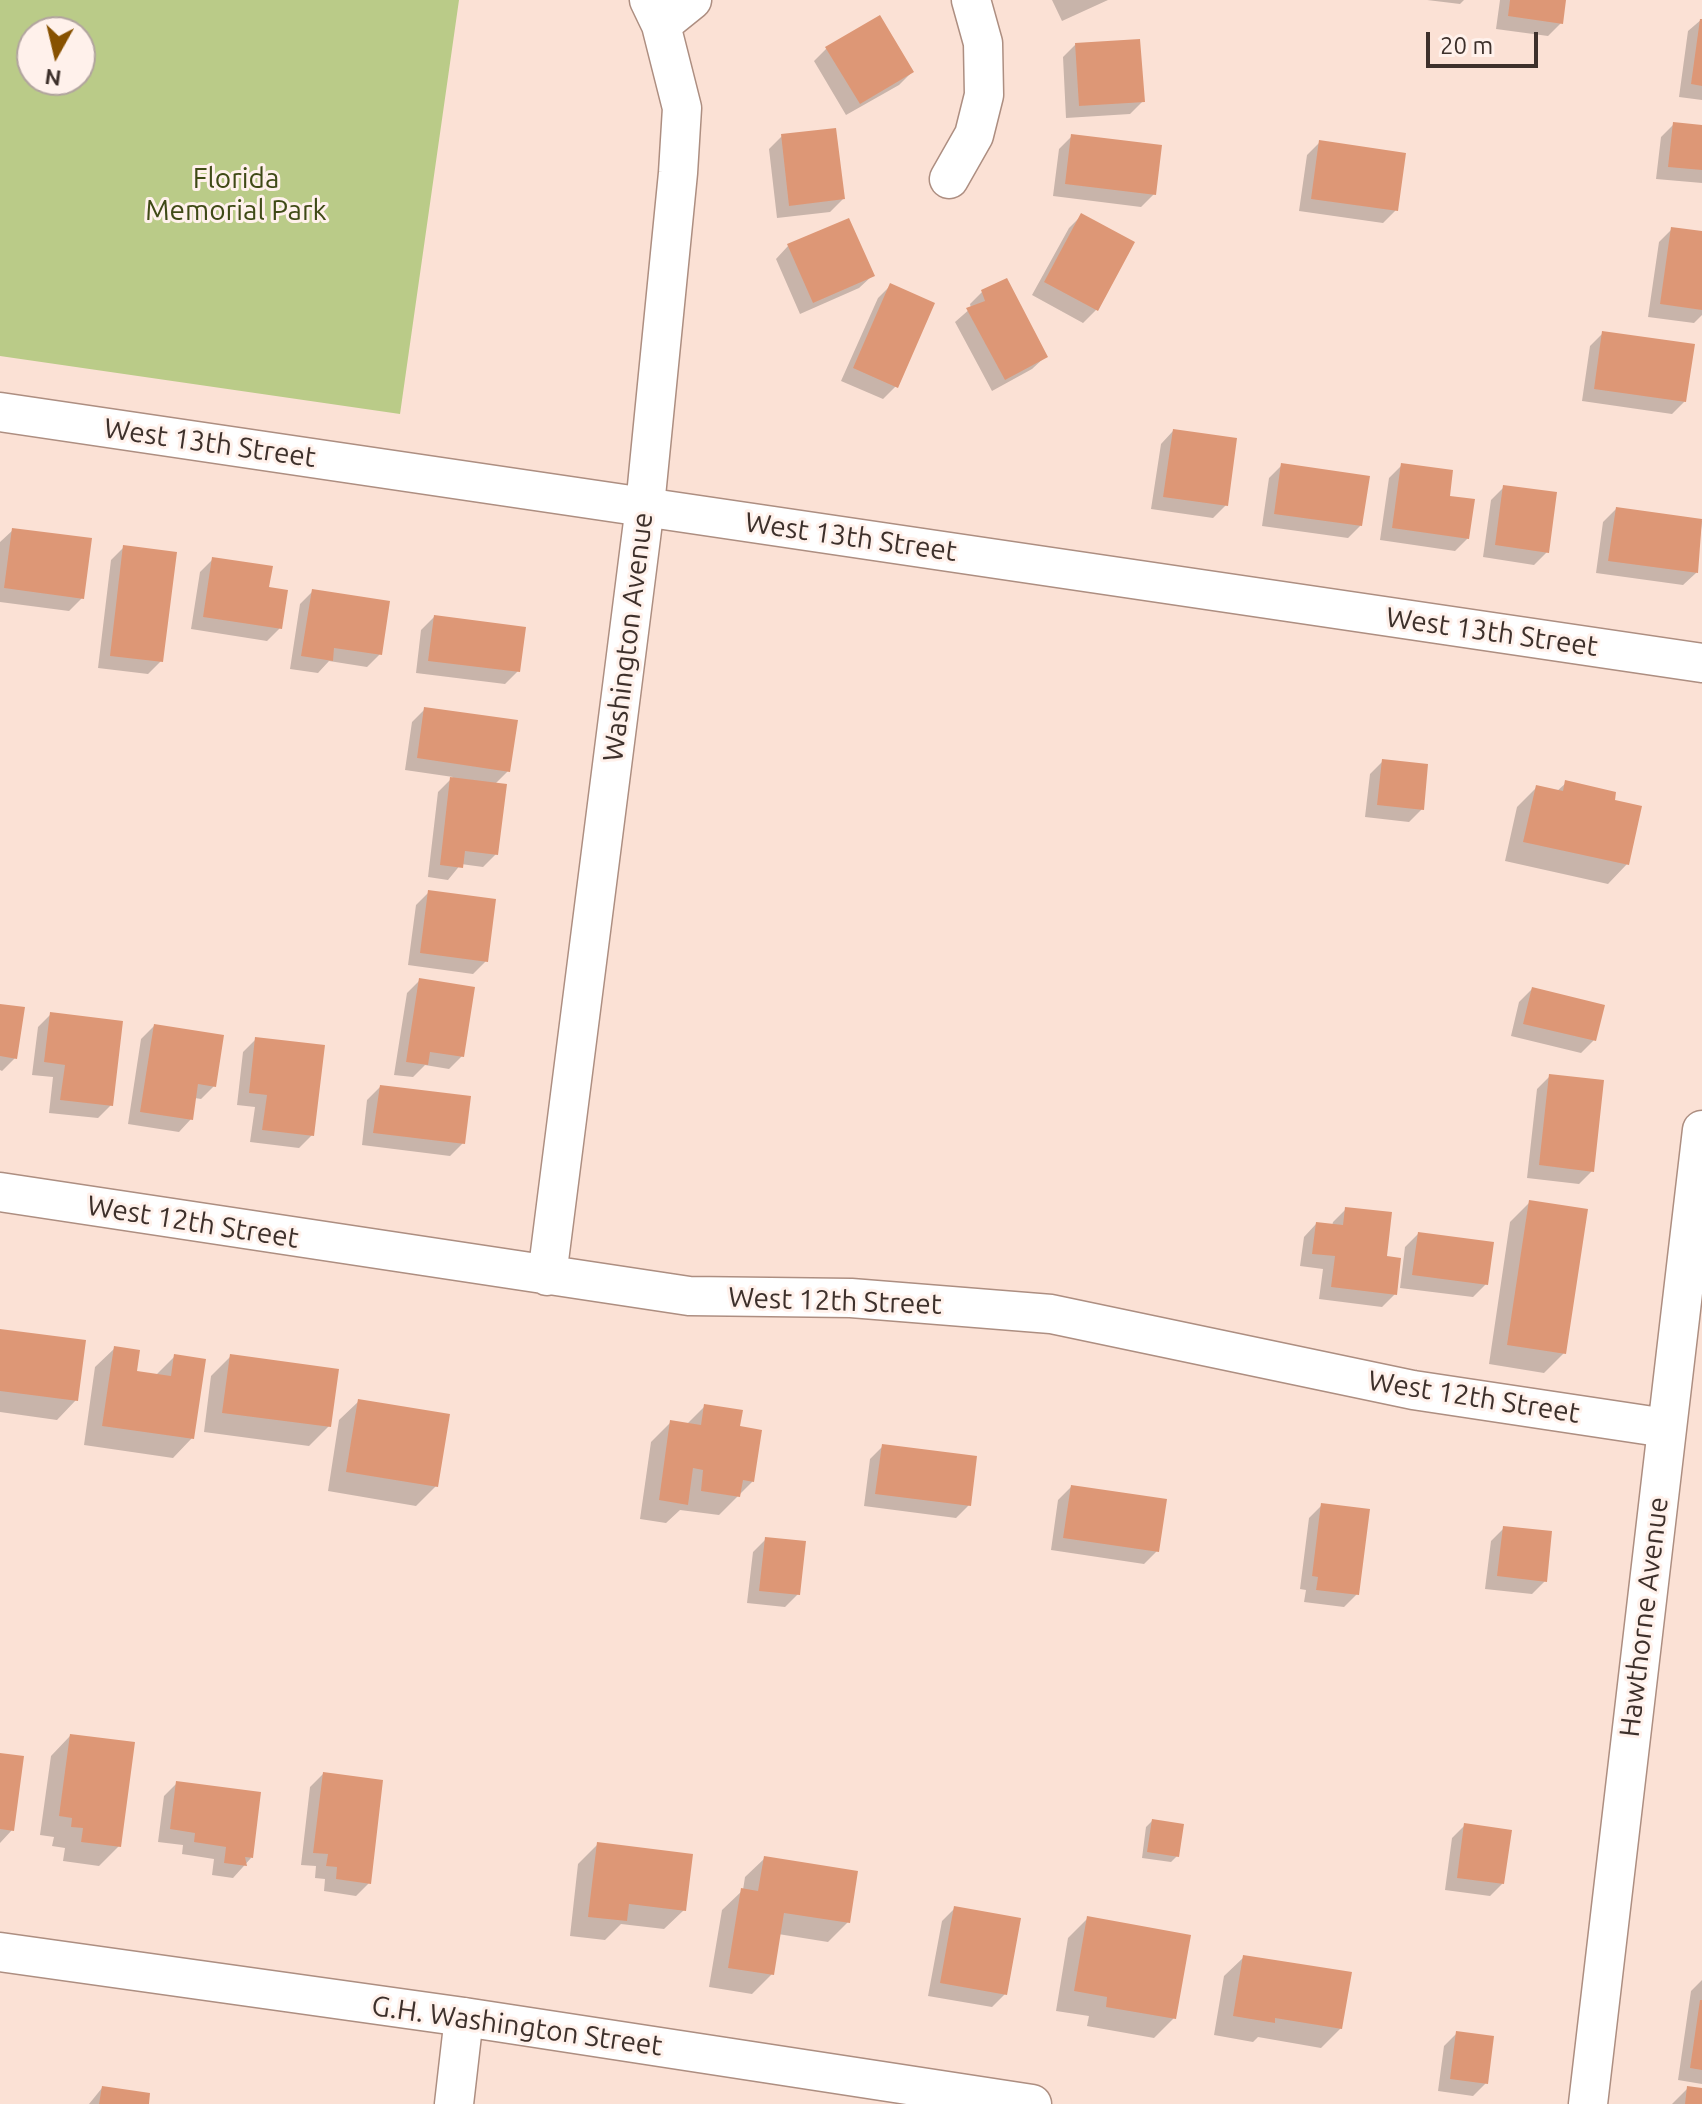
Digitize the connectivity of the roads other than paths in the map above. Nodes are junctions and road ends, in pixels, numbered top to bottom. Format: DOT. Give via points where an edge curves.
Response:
graph roads {
  1 [pos="692,0"];
  2 [pos="971,0"];
  3 [pos="655,12"];
  4 [pos="949,179"];
  5 [pos="0,412"];
  6 [pos="645,506"];
  7 [pos="1702,663"];
  8 [pos="1702,1130"];
  9 [pos="0,1192"];
  10 [pos="547,1276"];
  11 [pos="1666,1428"];
  12 [pos="0,1952"];
  13 [pos="464,2017"];
  14 [pos="454,2104"];
  15 [pos="1032,2104"];
  16 [pos="1588,2104"];
  1 -- 3 [label="street"];
  2 -- 4 [label="street" via="983,43 984,95 974,135"];
  3 -- 6 [label="street, Washington Avenue" via="682,108"];
  5 -- 6 [label="street, West 13th Street"];
  6 -- 7 [label="street, West 13th Street"];
  6 -- 10 [label="street, Washington Avenue"];
  8 -- 11 [label="street, Hawthorne Avenue"];
  9 -- 10 [label="street, West 12th Street"];
  10 -- 11 [label="street, West 12th Street" via="689,1296 851,1298 1051,1314 1413,1390"];
  11 -- 16 [label="street, Hawthorne Avenue"];
  12 -- 13 [label="street, G.H. Washington Street"];
  13 -- 14 [label="street"];
  13 -- 15 [label="street, G.H. Washington Street"];
}
